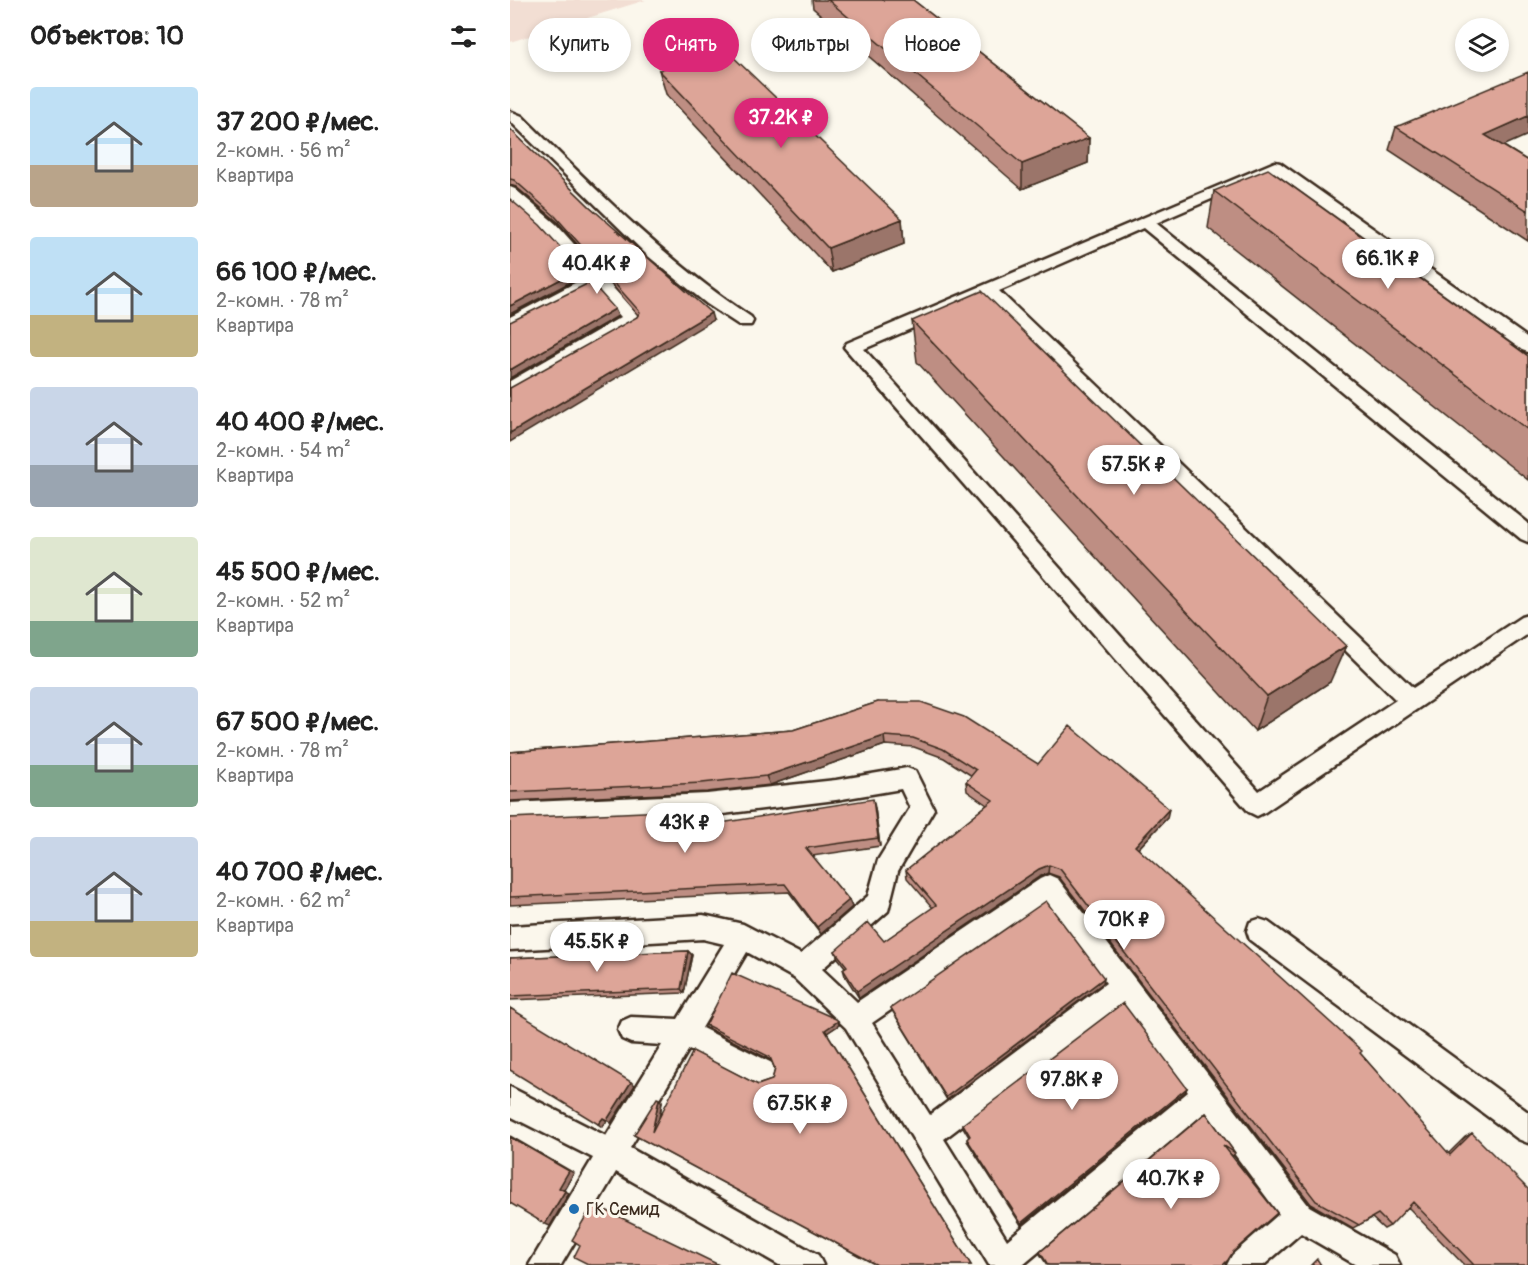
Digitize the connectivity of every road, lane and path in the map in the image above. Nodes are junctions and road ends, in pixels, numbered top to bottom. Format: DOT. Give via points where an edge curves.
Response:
graph roads {
  1 [pos="510,115"];
  2 [pos="510,192"];
  3 [pos="1145,222"];
  4 [pos="596,278"];
  5 [pos="987,289"];
  6 [pos="744,321"];
  7 [pos="510,324"];
  8 [pos="1528,346"];
  9 [pos="510,389"];
  10 [pos="1528,534"];
  11 [pos="1528,623"];
  12 [pos="1412,701"];
  13 [pos="510,814"];
  14 [pos="1259,931"];
  15 [pos="743,936"];
  16 [pos="510,938"];
  17 [pos="803,969"];
  18 [pos="1124,986"];
  19 [pos="855,1019"];
  20 [pos="631,1030"];
  21 [pos="685,1033"];
  22 [pos="762,1073"];
  23 [pos="1206,1094"];
  24 [pos="510,1101"];
  25 [pos="1528,1129"];
  26 [pos="925,1136"];
  27 [pos="611,1153"];
  28 [pos="1299,1216"];
  29 [pos="1005,1264"];
  30 [pos="544,1265"];
  31 [pos="808,1265"];
  32 [pos="1242,1265"];
  33 [pos="1385,1265"];
  1 -- 6 [label="lane" via="653,254 707,298"];
  2 -- 4 [label="lane" via="550,227"];
  3 -- 5 [label="lane"];
  3 -- 8 [label="lane" via="1275,166"];
  3 -- 10 [label="lane"];
  4 -- 7 [label="lane"];
  4 -- 9 [label="lane" via="632,318"];
  5 -- 12 [label="lane"];
  5 -- 12 [label="lane" via="853,346 1257,806"];
  11 -- 12 [label="lane"];
  13 -- 17 [label="lane" via="707,805 907,778 922,809 887,868 879,903"];
  14 -- 25 [label="lane"];
  15 -- 16 [label="lane" via="702,927"];
  15 -- 17 [label="lane"];
  15 -- 21 [label="lane"];
  17 -- 19 [label="lane"];
  18 -- 19 [label="lane" via="1049,887"];
  18 -- 23 [label="lane"];
  18 -- 26 [label="lane"];
  19 -- 26 [label="lane"];
  20 -- 21 [label="lane"];
  21 -- 22 [label="lane"];
  21 -- 27 [label="lane"];
  23 -- 28 [label="lane"];
  23 -- 29 [label="lane"];
  24 -- 27 [label="lane"];
  26 -- 29 [label="lane"];
  27 -- 30 [label="lane"];
  27 -- 31 [label="lane"];
  28 -- 32 [label="lane"];
  28 -- 33 [label="lane"];
}
